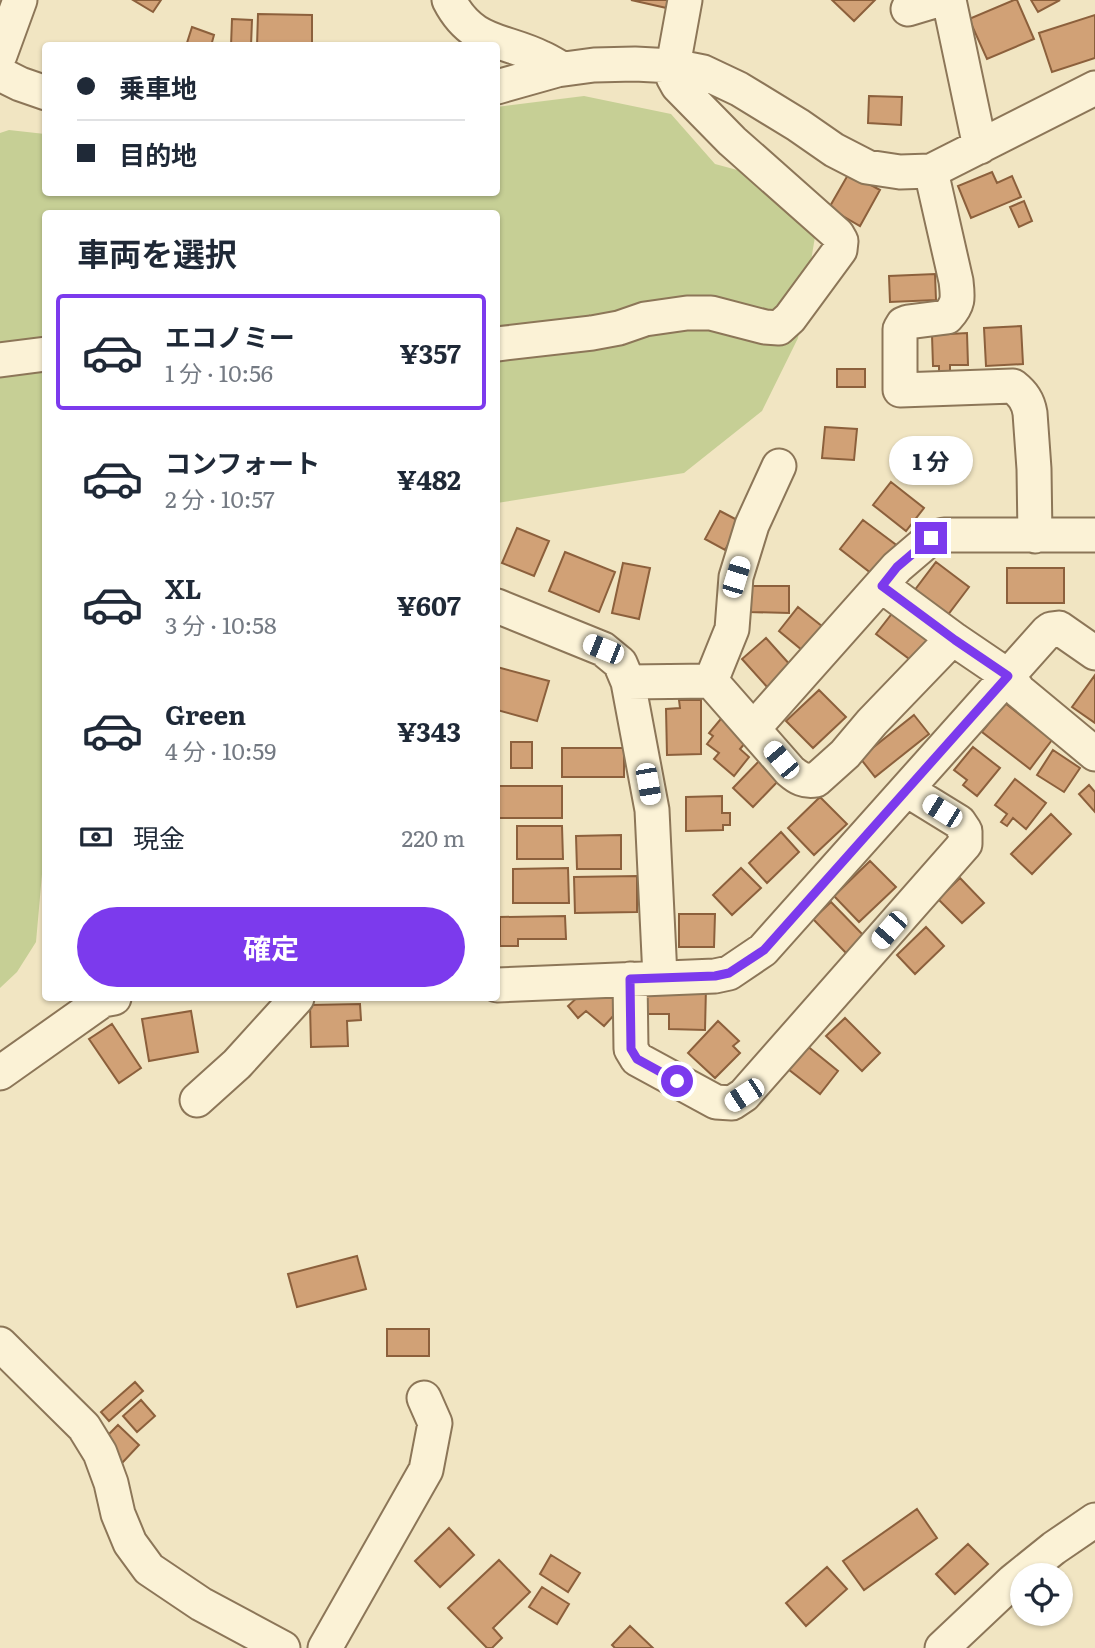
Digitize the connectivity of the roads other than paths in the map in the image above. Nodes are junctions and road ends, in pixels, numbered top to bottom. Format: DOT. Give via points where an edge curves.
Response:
graph roads {
  1 [pos="20,0"];
  2 [pos="449,0"];
  3 [pos="685,0"];
  4 [pos="949,0"];
  5 [pos="497,42"];
  6 [pos="500,43"];
  7 [pos="0,55"];
  8 [pos="673,66"];
  9 [pos="562,69"];
  10 [pos="0,74"];
  11 [pos="500,87"];
  12 [pos="1095,88"];
  13 [pos="42,92"];
  14 [pos="980,147"];
  15 [pos="931,171"];
  16 [pos="500,344"];
  17 [pos="42,355"];
  18 [pos="0,360"];
  19 [pos="779,466"];
  20 [pos="1095,535"];
  21 [pos="1035,536"];
  22 [pos="882,586"];
  23 [pos="500,607"];
  24 [pos="955,640"];
  25 [pos="1095,653"];
  26 [pos="1008,676"];
  27 [pos="711,681"];
  28 [pos="628,682"];
  29 [pos="753,729"];
  30 [pos="1095,754"];
  31 [pos="907,790"];
  32 [pos="645,978"];
  33 [pos="500,985"];
  34 [pos="102,1001"];
  35 [pos="295,1001"];
  36 [pos="0,1073"];
  37 [pos="197,1100"];
  38 [pos="0,1344"];
  39 [pos="424,1398"];
  40 [pos="1095,1520"];
  41 [pos="283,1648"];
  42 [pos="325,1648"];
  43 [pos="942,1648"];
  1 -- 7 [label="street"];
  2 -- 5 [label="street" via="480,36"];
  3 -- 8 [label="street"];
  4 -- 14 [label="street"];
  6 -- 9 [label="street"];
  8 -- 9 [label="street"];
  8 -- 15 [label="street" via="703,72 739,89 867,167"];
  8 -- 16 [label="street" via="678,86 697,108 837,234 840,250 779,328 711,313 687,313 592,333"];
  9 -- 11 [label="street"];
  10 -- 13 [label="street"];
  12 -- 14 [label="street"];
  14 -- 15 [label="street"];
  15 -- 21 [label="street" via="958,299 947,317 902,324 900,390 1013,386 1022,393 1030,414"];
  17 -- 18 [label="street"];
  19 -- 27 [label="street" via="752,525 736,577 732,629"];
  20 -- 21 [label="street"];
  21 -- 22 [label="street" via="931,538"];
  22 -- 24 [label="street"];
  22 -- 29 [label="street"];
  23 -- 28 [label="street" via="603,649 620,663"];
  24 -- 26 [label="street"];
  24 -- 29 [label="street" via="948,642 816,780 796,776"];
  25 -- 26 [label="street" via="1063,630 1051,629"];
  26 -- 30 [label="street" via="1019,691"];
  26 -- 31 [label="street"];
  27 -- 28 [label="street"];
  27 -- 29 [label="street"];
  28 -- 32 [label="street" via="652,810"];
  31 -- 32 [label="street" via="764,950 729,973"];
  31 -- 32 [label="street" via="959,822 965,844 744,1095 732,1103 716,1102 637,1059 631,1049"];
  32 -- 33 [label="street"];
  34 -- 36 [label="street"];
  35 -- 37 [label="street"];
  38 -- 41 [label="street" via="84,1427 100,1453 130,1543 149,1569 201,1604"];
  39 -- 42 [label="street" via="435,1423 426,1470"];
  40 -- 43 [label="street" via="1013,1581"];
}
